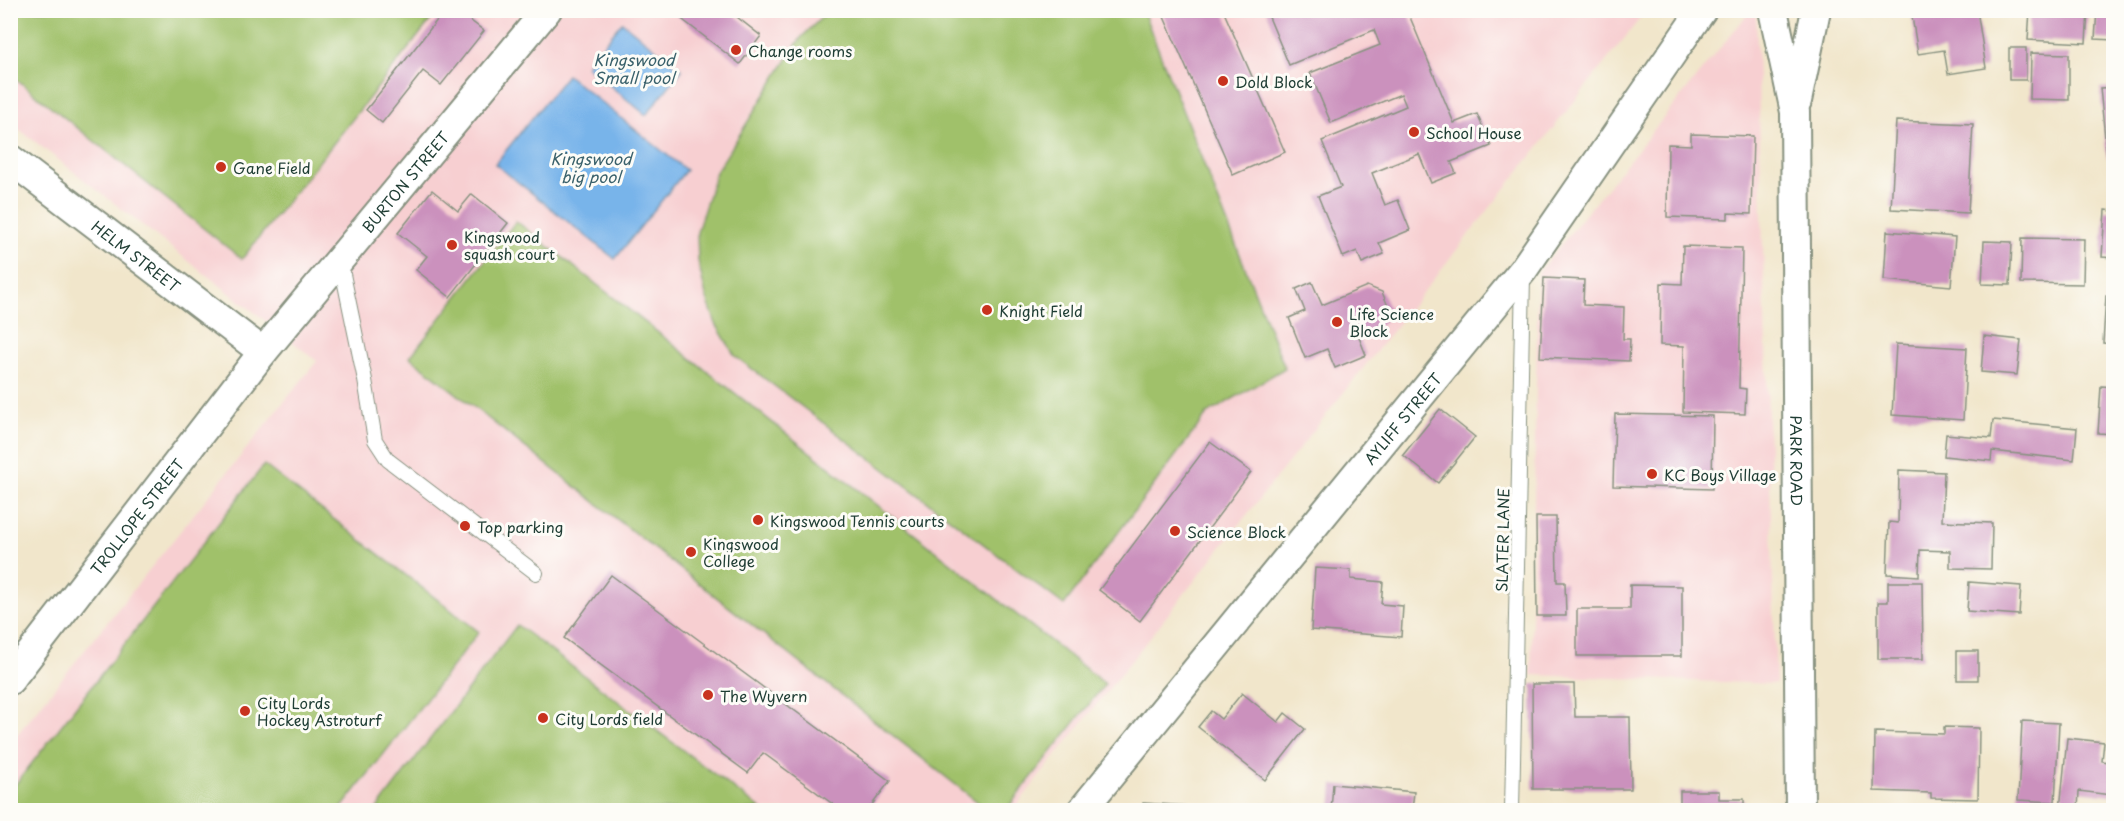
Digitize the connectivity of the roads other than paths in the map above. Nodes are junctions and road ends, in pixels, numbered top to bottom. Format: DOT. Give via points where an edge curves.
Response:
graph roads {
  1 [pos="547,10"];
  2 [pos="1702,10"];
  3 [pos="1773,10"];
  4 [pos="1816,10"];
  5 [pos="1795,112"];
  6 [pos="10,159"];
  7 [pos="339,260"];
  8 [pos="1523,270"];
  9 [pos="263,352"];
  10 [pos="536,573"];
  11 [pos="10,680"];
  12 [pos="1082,810"];
  13 [pos="1512,810"];
  14 [pos="1800,810"];
  1 -- 7 [label="street, BURTON STREET"];
  2 -- 8 [label="street, AYLIFF STREET"];
  3 -- 5 [label="street, PARK ROAD"];
  4 -- 5 [label="street, PARK ROAD"];
  5 -- 14 [label="street, PARK ROAD"];
  6 -- 9 [label="street, HELM STREET"];
  7 -- 9 [label="street, BURTON STREET"];
  7 -- 10 [label="lane" via="375,440 388,460"];
  8 -- 12 [label="street, AYLIFF STREET"];
  8 -- 13 [label="lane, SLATER LANE"];
  9 -- 11 [label="street, TROLLOPE STREET"];
}
